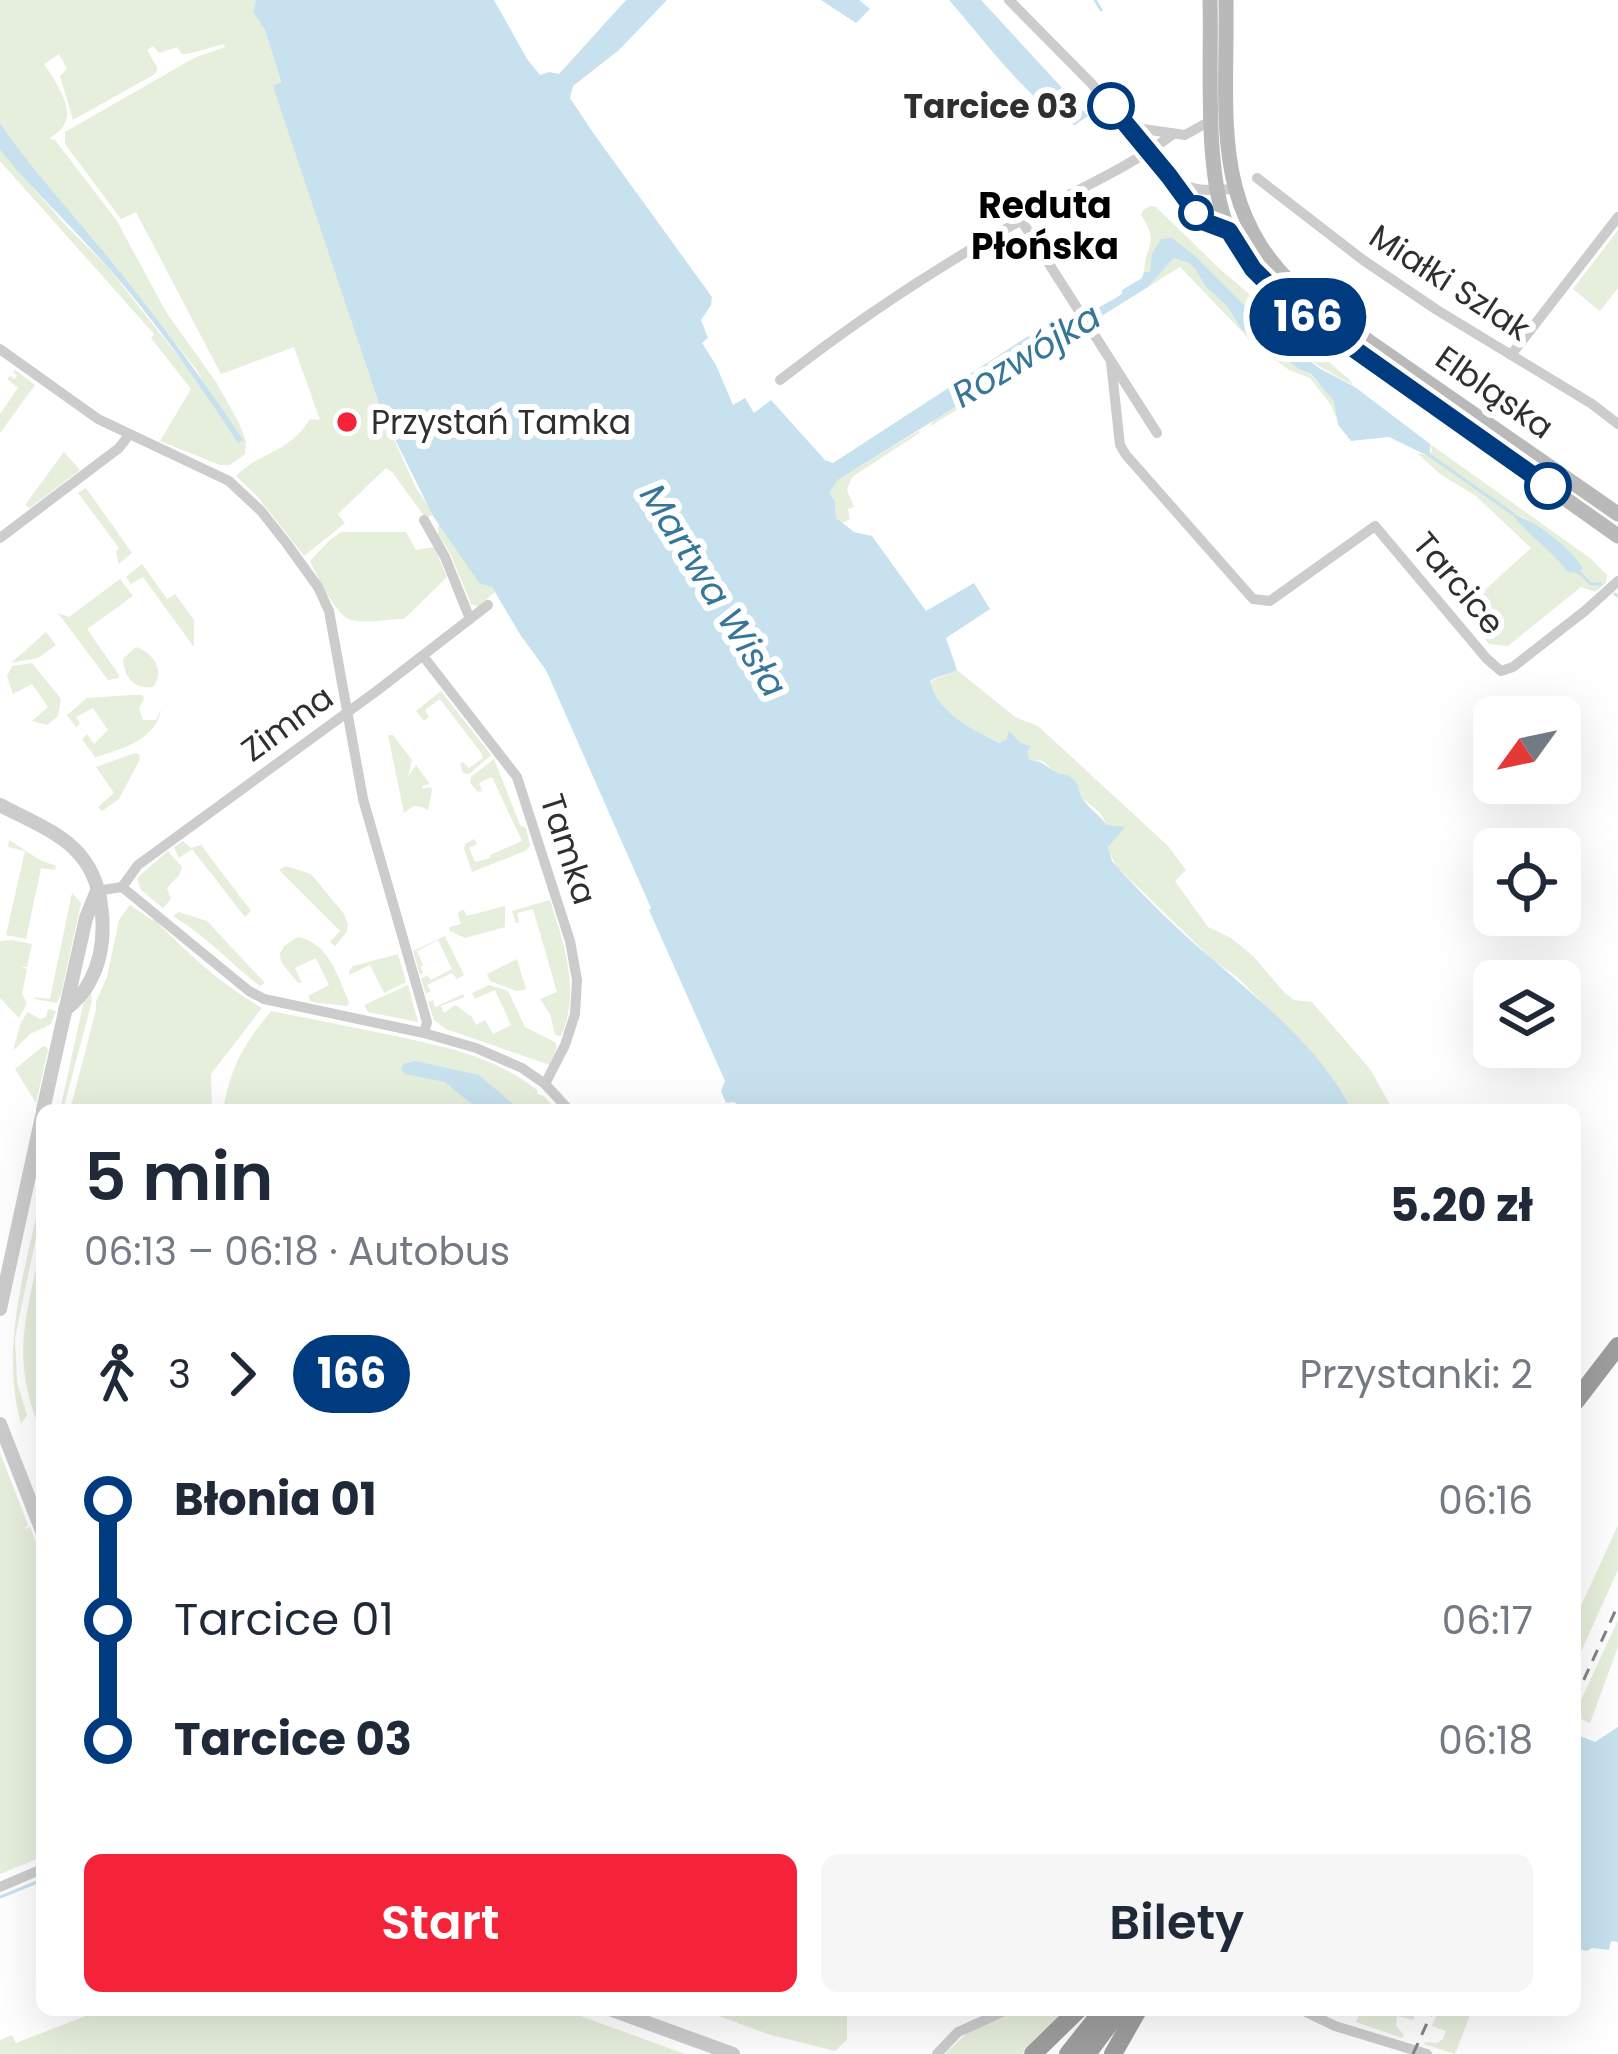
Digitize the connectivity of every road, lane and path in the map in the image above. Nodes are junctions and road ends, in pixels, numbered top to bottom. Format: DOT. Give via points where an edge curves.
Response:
graph roads {
  1 [pos="1009,0"];
  2 [pos="1210,0"];
  3 [pos="1226,0"];
  4 [pos="1213,120"];
  5 [pos="1131,130"];
  6 [pos="1173,134"];
  7 [pos="1149,152"];
  8 [pos="1169,176"];
  9 [pos="1257,178"];
  10 [pos="1226,189"];
  11 [pos="1618,217"];
  12 [pos="1021,220"];
  13 [pos="1229,231"];
  14 [pos="0,349"];
  15 [pos="1511,355"];
  16 [pos="1111,362"];
  17 [pos="780,380"];
  18 [pos="1618,424"];
  19 [pos="1157,433"];
  20 [pos="129,435"];
  21 [pos="1616,511"];
  22 [pos="424,520"];
  23 [pos="1618,536"];
  24 [pos="0,538"];
  25 [pos="1618,581"];
  26 [pos="488,605"];
  27 [pos="470,619"];
  28 [pos="423,656"];
  29 [pos="346,712"];
  30 [pos="0,805"];
  31 [pos="122,887"];
  32 [pos="97,891"];
  33 [pos="424,1033"];
  34 [pos="545,1084"];
  35 [pos="45,1104"];
  36 [pos="563,1104"];
  37 [pos="36,1145"];
  38 [pos="0,1309"];
  39 [pos="1618,1346"];
  40 [pos="1618,1366"];
  41 [pos="1581,1404"];
  42 [pos="1581,1405"];
  43 [pos="0,1424"];
  44 [pos="36,1516"];
  45 [pos="36,1872"];
  46 [pos="0,1887"];
  47 [pos="628,2016"];
  48 [pos="994,2016"];
  49 [pos="1072,2016"];
  50 [pos="1098,2016"];
  51 [pos="1116,2016"];
  52 [pos="1135,2016"];
  53 [pos="1314,2016"];
  54 [pos="733,2054"];
  55 [pos="937,2054"];
  56 [pos="1033,2054"];
  57 [pos="1068,2054"];
  58 [pos="1087,2054"];
  59 [pos="1114,2054"];
  60 [pos="1427,2054"];
  1 -- 5 [label="street"];
  2 -- 4 [label="main road, Elbląska"];
  3 -- 10 [label="main road, Elbląska"];
  4 -- 6 [label="street"];
  4 -- 10 [label="main road, Elbląska" via="1214,172"];
  5 -- 6 [label="street"];
  5 -- 7 [label="street"];
  6 -- 7 [label="street"];
  7 -- 8 [label="street"];
  7 -- 12 [label="street"];
  8 -- 10 [label="street" via="1186,188"];
  8 -- 13 [label="street" via="1205,222"];
  9 -- 15 [label="street, Miałki Szlak" via="1363,260"];
  10 -- 13 [label="main road, Elbląska"];
  10 -- 21 [label="main road, Elbląska" via="1292,286"];
  11 -- 15 [label="street"];
  12 -- 16 [label="street, Tarcice"];
  12 -- 17 [label="street" via="886,302"];
  13 -- 23 [label="main road, Elbląska" via="1282,298"];
  14 -- 20 [label="street"];
  15 -- 18 [label="street, Miałki Szlak"];
  16 -- 19 [label="street, Tarcice"];
  16 -- 25 [label="street, Tarcice" via="1120,445 1253,599 1270,601 1375,526 1501,670"];
  20 -- 24 [label="street"];
  20 -- 29 [label="street" via="247,496 318,587"];
  22 -- 27 [label="street"];
  26 -- 27 [label="street, Zimna"];
  27 -- 28 [label="street, Zimna"];
  28 -- 29 [label="street, Zimna"];
  28 -- 34 [label="street, Tamka" via="517,777 570,940 575,1014"];
  29 -- 31 [label="street, Zimna" via="138,865"];
  29 -- 33 [label="street"];
  30 -- 32 [label="street" via="77,851"];
  31 -- 32 [label="street"];
  31 -- 33 [label="street" via="264,999"];
  32 -- 35 [label="street"];
  33 -- 34 [label="street" via="511,1062"];
  34 -- 36 [label="street"];
  37 -- 38 [label="street"];
  39 -- 41 [label="highway"];
  40 -- 42 [label="highway"];
  43 -- 44 [label="street"];
  45 -- 46 [label="street"];
  47 -- 54 [label="street"];
  48 -- 55 [label="street" via="958,2032"];
  49 -- 56 [label="highway"];
  50 -- 57 [label="highway"];
  51 -- 58 [label="highway"];
  52 -- 59 [label="highway"];
  53 -- 60 [label="street"];
}
